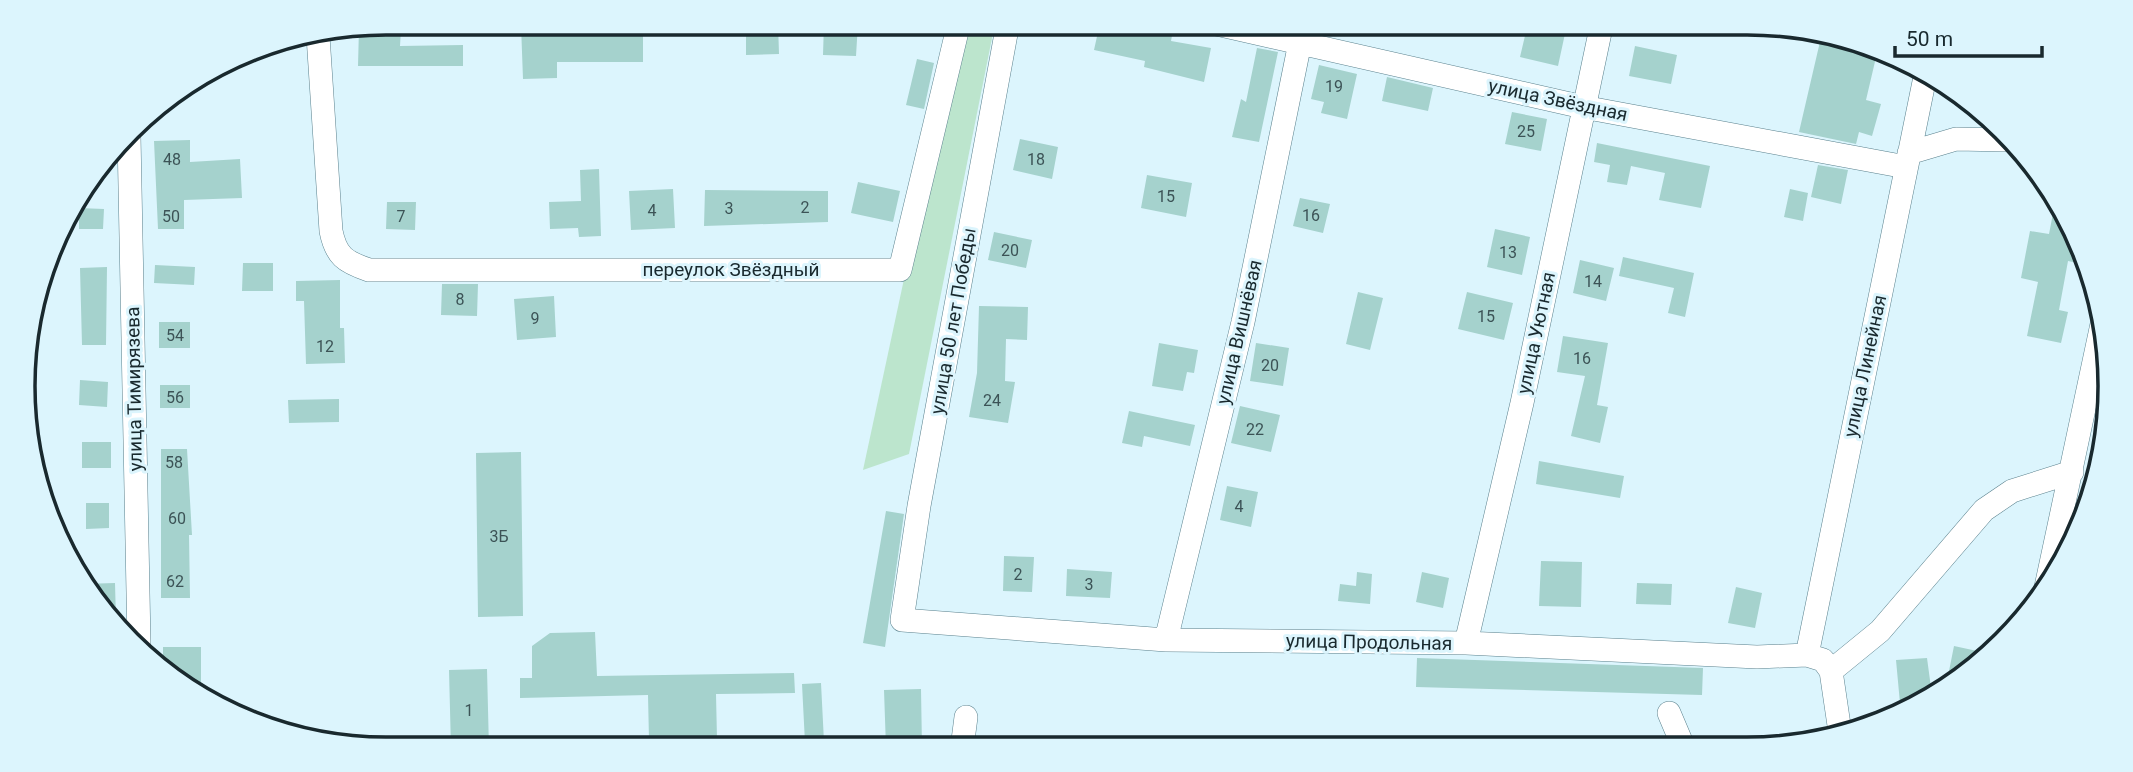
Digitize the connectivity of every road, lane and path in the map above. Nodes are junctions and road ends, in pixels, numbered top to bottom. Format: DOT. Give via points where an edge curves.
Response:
graph roads {
  1 [pos="956,35"];
  2 [pos="1006,35"];
  3 [pos="1301,35"];
  4 [pos="1313,35"];
  5 [pos="1599,35"];
  6 [pos="318,42"];
  7 [pos="1925,83"];
  8 [pos="1583,107"];
  9 [pos="1997,140"];
  10 [pos="129,147"];
  11 [pos="1907,160"];
  12 [pos="2096,353"];
  13 [pos="2072,472"];
  14 [pos="2052,560"];
  15 [pos="902,620"];
  16 [pos="139,635"];
  17 [pos="1166,640"];
  18 [pos="1466,643"];
  19 [pos="1807,655"];
  20 [pos="1831,671"];
  21 [pos="1669,713"];
  22 [pos="966,717"];
  23 [pos="1839,725"];
  24 [pos="963,737"];
  25 [pos="1680,737"];
  1 -- 6 [label="street, переулок Звёздный" via="900,270 369,270 348,263 335,250 331,231"];
  2 -- 15 [label="street, улица 50 лет Победы"];
  3 -- 17 [label="street, улица Вишнёвая" via="1243,322"];
  4 -- 8 [label="street, улица Звёздная"];
  5 -- 8 [label="street, улица Уютная"];
  7 -- 11 [label="street, улица Линейная"];
  8 -- 11 [label="street, улица Звёздная"];
  8 -- 18 [label="street, улица Уютная"];
  9 -- 11 [label="street" via="1956,139"];
  10 -- 16 [label="street, улица Тимирязева"];
  11 -- 19 [label="street, улица Линейная"];
  12 -- 13 [label="street"];
  13 -- 14 [label="street"];
  13 -- 20 [label="street" via="2012,491 1984,510 1880,631"];
  15 -- 17 [label="street, улица Продольная"];
  17 -- 18 [label="street, улица Продольная"];
  18 -- 19 [label="street, улица Продольная" via="1756,657"];
  19 -- 20 [label="street" via="1823,660"];
  20 -- 23 [label="street"];
  21 -- 25 [label="street"];
  22 -- 24 [label="street"];
}
